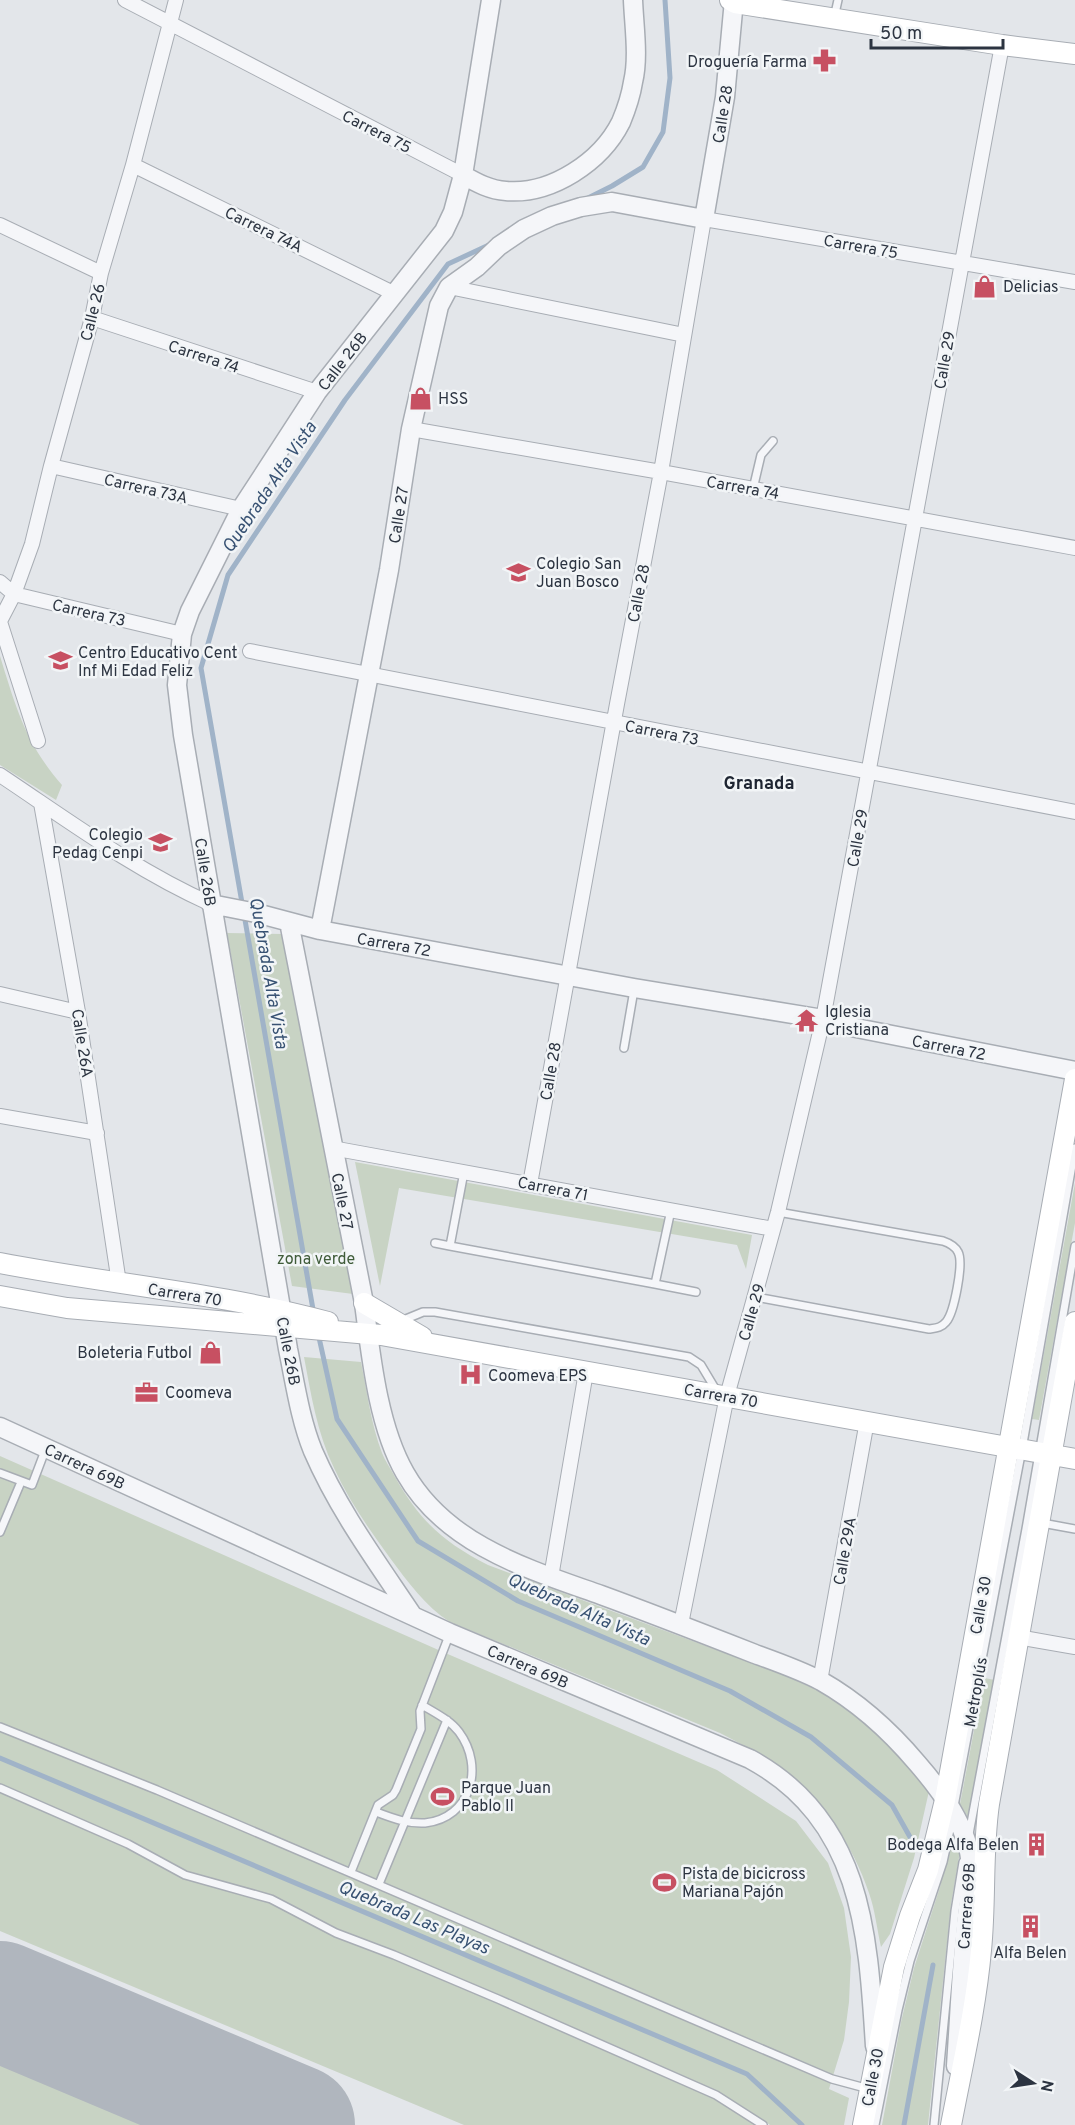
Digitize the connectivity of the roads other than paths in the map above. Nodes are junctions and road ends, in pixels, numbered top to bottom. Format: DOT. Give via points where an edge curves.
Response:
graph roads {
  1 [pos="125,0"];
  2 [pos="176,0"];
  3 [pos="491,0"];
  4 [pos="633,0"];
  5 [pos="733,1"];
  6 [pos="836,9"];
  7 [pos="170,23"];
  8 [pos="1002,45"];
  9 [pos="1075,54"];
  10 [pos="134,165"];
  11 [pos="463,176"];
  12 [pos="704,219"];
  13 [pos="0,225"];
  14 [pos="962,263"];
  15 [pos="101,273"];
  16 [pos="1075,282"];
  17 [pos="449,287"];
  18 [pos="395,294"];
  19 [pos="92,318"];
  20 [pos="684,335"];
  21 [pos="316,392"];
  22 [pos="411,429"];
  23 [pos="774,441"];
  24 [pos="51,466"];
  25 [pos="662,472"];
  26 [pos="753,489"];
  27 [pos="241,509"];
  28 [pos="915,518"];
  29 [pos="1075,548"];
  30 [pos="0,582"];
  31 [pos="14,594"];
  32 [pos="0,622"];
  33 [pos="182,634"];
  34 [pos="250,651"];
  35 [pos="370,675"];
  36 [pos="615,722"];
  37 [pos="38,741"];
  38 [pos="869,772"];
  39 [pos="0,775"];
  40 [pos="41,803"];
  41 [pos="1075,812"];
  42 [pos="219,906"];
  43 [pos="290,922"];
  44 [pos="320,930"];
  45 [pos="567,976"];
  46 [pos="634,988"];
  47 [pos="0,994"];
  48 [pos="78,1012"];
  49 [pos="823,1019"];
  50 [pos="971,1046"];
  51 [pos="624,1048"];
  52 [pos="1075,1060"];
  53 [pos="1075,1071"];
  54 [pos="1075,1079"];
  55 [pos="0,1116"];
  56 [pos="97,1133"];
  57 [pos="332,1148"];
  58 [pos="1075,1148"];
  59 [pos="464,1172"];
  60 [pos="530,1184"];
  61 [pos="671,1210"];
  62 [pos="778,1212"];
  63 [pos="773,1229"];
  64 [pos="435,1244"];
  65 [pos="450,1246"];
  66 [pos="1075,1246"];
  67 [pos="0,1263"];
  68 [pos="119,1283"];
  69 [pos="655,1284"];
  70 [pos="696,1292"];
  71 [pos="0,1296"];
  72 [pos="756,1297"];
  73 [pos="364,1303"];
  74 [pos="283,1318"];
  75 [pos="1075,1322"];
  76 [pos="397,1323"];
  77 [pos="368,1333"];
  78 [pos="438,1345"];
  79 [pos="586,1372"];
  80 [pos="722,1396"];
  81 [pos="867,1421"];
  82 [pos="0,1427"];
  83 [pos="46,1448"];
  84 [pos="1030,1450"];
  85 [pos="1075,1458"];
  86 [pos="0,1473"];
  87 [pos="21,1482"];
  88 [pos="429,1506"];
  89 [pos="1040,1522"];
  90 [pos="1075,1529"];
  91 [pos="0,1532"];
  92 [pos="551,1577"];
  93 [pos="413,1616"];
  94 [pos="681,1624"];
  95 [pos="450,1633"];
  96 [pos="1029,1639"];
  97 [pos="1075,1647"];
  98 [pos="820,1681"];
  99 [pos="422,1705"];
  100 [pos="447,1720"];
  101 [pos="0,1727"];
  102 [pos="0,1788"];
  103 [pos="949,1807"];
  104 [pos="376,1812"];
  105 [pos="404,1822"];
  106 [pos="967,1843"];
  107 [pos="351,1872"];
  108 [pos="379,1884"];
  109 [pos="876,2055"];
  110 [pos="869,2089"];
  111 [pos="946,2123"];
  112 [pos="763,2125"];
  113 [pos="863,2125"];
  114 [pos="875,2125"];
  1 -- 7 [label="street, Carrera 75"];
  2 -- 7 [label="street, Calle 26"];
  3 -- 11 [label="street"];
  4 -- 11 [label="street, Carrera 75" via="634,80 621,122 606,144 584,165 557,182 530,190 484,187"];
  5 -- 6 [label="main road"];
  5 -- 12 [label="street, Calle 28" via="725,97"];
  6 -- 8 [label="main road"];
  7 -- 10 [label="street, Calle 26"];
  7 -- 11 [label="street, Carrera 75"];
  8 -- 9 [label="main road"];
  8 -- 14 [label="street, Calle 29"];
  10 -- 15 [label="street, Calle 26"];
  10 -- 18 [label="street, Carrera 74A"];
  11 -- 18 [label="street, Calle 26B" via="444,231"];
  12 -- 14 [label="street, Carrera 75"];
  12 -- 17 [label="street, Carrera 75" via="612,202 581,207 524,229"];
  12 -- 20 [label="street, Calle 28"];
  13 -- 15 [label="street"];
  14 -- 16 [label="street, Carrera 75"];
  14 -- 28 [label="street, Calle 29"];
  15 -- 19 [label="street, Calle 26"];
  17 -- 20 [label="street"];
  17 -- 22 [label="street, Calle 27" via="439,306"];
  18 -- 21 [label="street, Calle 26B"];
  19 -- 21 [label="street, Carrera 74"];
  19 -- 24 [label="street, Calle 26"];
  20 -- 25 [label="street, Calle 28"];
  21 -- 27 [label="street, Calle 26B"];
  22 -- 25 [label="street, Carrera 74"];
  22 -- 35 [label="street, Calle 27"];
  23 -- 26 [label="lane" via="761,454"];
  24 -- 27 [label="street, Carrera 73A"];
  24 -- 31 [label="street, Calle 26" via="32,544"];
  25 -- 26 [label="street, Carrera 74"];
  25 -- 36 [label="street, Calle 28"];
  26 -- 28 [label="street, Carrera 74"];
  27 -- 33 [label="street, Calle 26B"];
  28 -- 29 [label="street, Carrera 74"];
  28 -- 38 [label="street, Calle 29"];
  30 -- 31 [label="street, Carrera 73"];
  31 -- 32 [label="street, Calle 26"];
  31 -- 33 [label="street, Carrera 73"];
  32 -- 37 [label="street"];
  33 -- 42 [label="street, Calle 26B" via="177,685 183,735"];
  34 -- 35 [label="street, Carrera 73"];
  35 -- 36 [label="street, Carrera 73"];
  35 -- 44 [label="street, Calle 27"];
  36 -- 38 [label="street, Carrera 73"];
  36 -- 45 [label="street, Calle 28"];
  38 -- 41 [label="street, Carrera 73"];
  38 -- 49 [label="street, Calle 29"];
  39 -- 40 [label="street, Carrera 72"];
  40 -- 42 [label="street, Carrera 72" via="139,868"];
  40 -- 48 [label="street, Calle 26A"];
  42 -- 43 [label="street, Carrera 72"];
  42 -- 74 [label="street, Calle 26B"];
  43 -- 44 [label="street, Carrera 72"];
  43 -- 57 [label="street, Calle 27"];
  44 -- 45 [label="street, Carrera 72"];
  45 -- 46 [label="street, Carrera 72"];
  45 -- 60 [label="street, Calle 28"];
  46 -- 49 [label="street, Carrera 72"];
  46 -- 51 [label="lane"];
  47 -- 48 [label="street"];
  48 -- 56 [label="street, Calle 26A"];
  49 -- 50 [label="street, Carrera 72" via="844,1016"];
  49 -- 62 [label="street, Calle 29"];
  50 -- 52 [label="street, Carrera 72"];
  50 -- 53 [label="street, Carrera 72"];
  54 -- 84 [label="main road, Calle 30"];
  55 -- 56 [label="street"];
  56 -- 68 [label="street, Calle 26A"];
  57 -- 59 [label="street, Carrera 71"];
  57 -- 73 [label="street, Calle 27"];
  58 -- 84 [label="lane, Metroplús"];
  59 -- 60 [label="street, Carrera 71"];
  59 -- 65 [label="lane"];
  60 -- 61 [label="street, Carrera 71"];
  61 -- 63 [label="street, Carrera 71"];
  61 -- 69 [label="lane"];
  62 -- 63 [label="street, Calle 29"];
  62 -- 72 [label="lane" via="951,1244 959,1252 961,1266 950,1317 944,1325 929,1329"];
  63 -- 72 [label="street, Calle 29"];
  64 -- 65 [label="lane"];
  65 -- 69 [label="lane"];
  66 -- 84 [label="lane, Metroplús"];
  67 -- 68 [label="main road, Carrera 70"];
  68 -- 74 [label="main road, Carrera 70"];
  69 -- 70 [label="lane"];
  71 -- 74 [label="main road, Carrera 70" via="67,1308"];
  72 -- 80 [label="street, Calle 29"];
  73 -- 76 [label="main road"];
  73 -- 77 [label="street, Calle 27"];
  74 -- 77 [label="main road, Carrera 70"];
  74 -- 93 [label="street, Calle 26B" via="312,1449 351,1526"];
  75 -- 84 [label="main road, Calle 30"];
  76 -- 78 [label="main road"];
  76 -- 80 [label="lane" via="423,1312 435,1312 688,1357 701,1365"];
  77 -- 78 [label="main road, Carrera 70"];
  77 -- 88 [label="street, Calle 27" via="389,1436 405,1474"];
  78 -- 79 [label="main road, Carrera 70"];
  79 -- 80 [label="main road, Carrera 70"];
  79 -- 92 [label="street"];
  80 -- 81 [label="main road, Carrera 70"];
  80 -- 94 [label="street, Calle 29"];
  81 -- 84 [label="main road, Carrera 70"];
  81 -- 98 [label="street, Calle 29A"];
  82 -- 83 [label="street, Carrera 69B"];
  83 -- 87 [label="lane" via="32,1485"];
  83 -- 93 [label="street, Carrera 69B"];
  84 -- 85 [label="main road, Carrera 70"];
  84 -- 89 [label="main road, Calle 30"];
  84 -- 103 [label="main road, Calle 30"];
  84 -- 106 [label="lane, Metroplús" via="1026,1529"];
  86 -- 87 [label="lane"];
  87 -- 91 [label="lane"];
  88 -- 92 [label="street, Carrera 69B" via="456,1531 493,1554"];
  89 -- 90 [label="lane"];
  89 -- 111 [label="main road, Calle 30" via="988,1813 982,1949"];
  92 -- 94 [label="street, Carrera 69B"];
  93 -- 95 [label="street, Carrera 69B"];
  94 -- 98 [label="street, Carrera 69B"];
  95 -- 99 [label="lane"];
  95 -- 109 [label="street, Carrera 69B" via="750,1759 802,1798 840,1852 858,1900"];
  96 -- 97 [label="street"];
  98 -- 103 [label="street, Carrera 69B" via="881,1725 921,1768"];
  99 -- 100 [label="lane"];
  99 -- 104 [label="lane" via="421,1729 395,1793 381,1802"];
  100 -- 105 [label="lane"];
  100 -- 105 [label="lane" via="459,1731 472,1762 467,1795 461,1806 440,1820"];
  101 -- 107 [label="lane"];
  102 -- 112 [label="lane" via="128,1844 185,1875 271,1899 336,1933 509,2004 716,2096"];
  103 -- 106 [label="street, Carrera 69B"];
  103 -- 109 [label="main road, Calle 30" via="894,1967"];
  103 -- 114 [label="lane" via="943,1862 902,1990"];
  104 -- 105 [label="lane"];
  104 -- 107 [label="lane"];
  105 -- 108 [label="lane"];
  106 -- 111 [label="street, Carrera 69B" via="971,1872"];
  107 -- 108 [label="lane"];
  108 -- 110 [label="lane" via="832,2079"];
  109 -- 110 [label="main road, Calle 30"];
  110 -- 113 [label="main road, Calle 30"];
}
